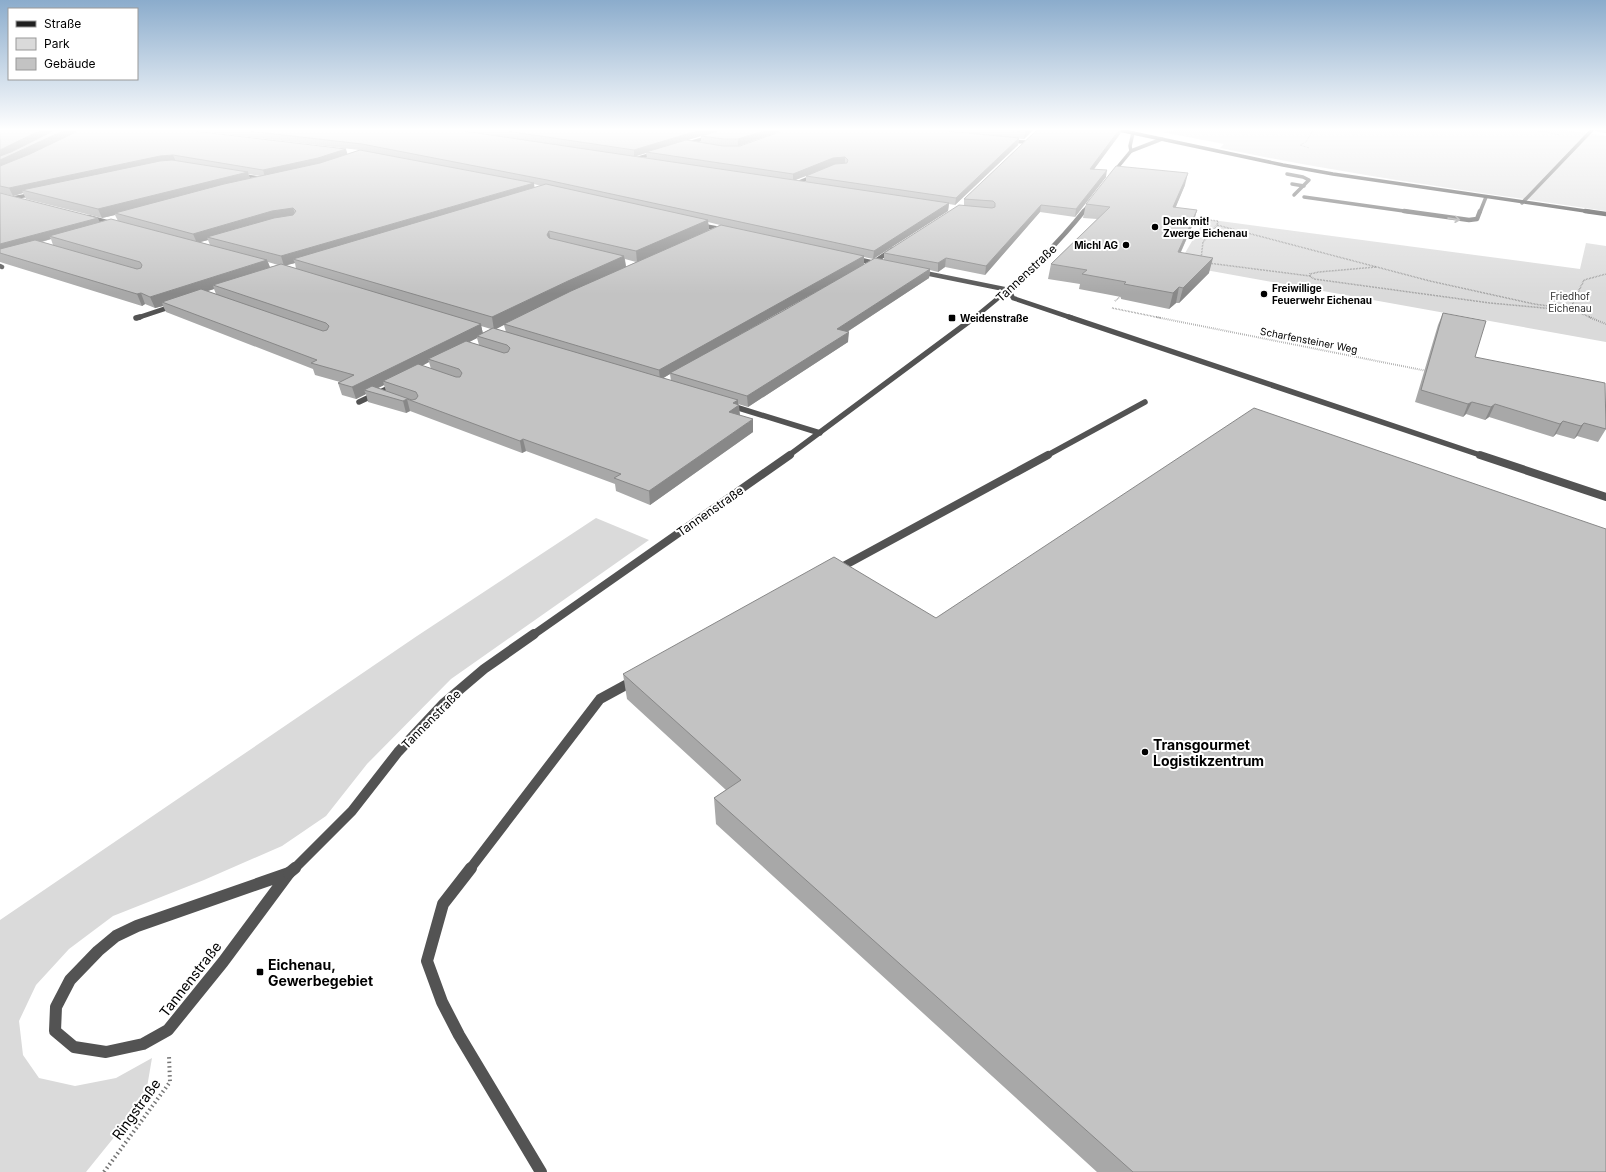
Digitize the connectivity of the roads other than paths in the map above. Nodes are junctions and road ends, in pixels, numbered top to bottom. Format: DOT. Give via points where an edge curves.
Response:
graph roads {
  1 [pos="1296,185"];
  2 [pos="1407,185"];
  3 [pos="1539,185"];
  4 [pos="1304,186"];
  5 [pos="43,192"];
  6 [pos="1294,195"];
  7 [pos="5,197"];
  8 [pos="1094,197"];
  9 [pos="1304,197"];
  10 [pos="1486,197"];
  11 [pos="12,198"];
  12 [pos="27,202"];
  13 [pos="1522,202"];
  14 [pos="1606,214"];
  15 [pos="84,216"];
  16 [pos="111,219"];
  17 [pos="103,221"];
  18 [pos="692,223"];
  19 [pos="110,227"];
  20 [pos="720,229"];
  21 [pos="713,232"];
  22 [pos="730,232"];
  23 [pos="898,247"];
  24 [pos="850,258"];
  25 [pos="874,263"];
  26 [pos="881,264"];
  27 [pos="868,266"];
  28 [pos="911,270"];
  29 [pos="1009,290"];
  30 [pos="180,304"];
  31 [pos="136,318"];
  32 [pos="398,383"];
  33 [pos="376,394"];
  34 [pos="383,396"];
  35 [pos="359,402"];
  36 [pos="722,402"];
  37 [pos="1145,402"];
  38 [pos="820,433"];
  39 [pos="1606,497"];
  40 [pos="830,574"];
  41 [pos="642,676"];
  42 [pos="289,873"];
  43 [pos="542,1172"];
  1 -- 4 [label="street"];
  2 -- 10 [label="main road"];
  3 -- 13 [label="street"];
  4 -- 6 [label="street"];
  5 -- 11 [label="street"];
  7 -- 11 [label="street"];
  8 -- 29 [label="street, Tannenstraße" via="1057,244"];
  9 -- 10 [label="street, one-way" via="1469,220 1477,219"];
  10 -- 13 [label="main road"];
  11 -- 12 [label="street"];
  13 -- 14 [label="main road"];
  15 -- 17 [label="street"];
  16 -- 17 [label="street"];
  17 -- 19 [label="street" via="117,225"];
  18 -- 20 [label="street"];
  20 -- 21 [label="street"];
  20 -- 22 [label="street"];
  23 -- 25 [label="street"];
  24 -- 25 [label="street"];
  25 -- 26 [label="street"];
  25 -- 27 [label="street"];
  28 -- 29 [label="street"];
  29 -- 38 [label="street, Tannenstraße"];
  29 -- 39 [label="street" via="1014,298 1028,303"];
  30 -- 31 [label="street"];
  32 -- 33 [label="street"];
  33 -- 34 [label="street"];
  33 -- 35 [label="street"];
  36 -- 38 [label="street"];
  37 -- 40 [label="street"];
  38 -- 42 [label="street, Tannenstraße" via="478,674 444,703 398,752 352,811"];
  41 -- 43 [label="street" via="600,699 443,904 427,961 442,1002 459,1035"];
  42 -- 42 [label="street, Tannenstraße" via="168,1030 143,1044 106,1052 74,1047 55,1032 56,1007 70,980 98,950 116,936 137,926"];
}
